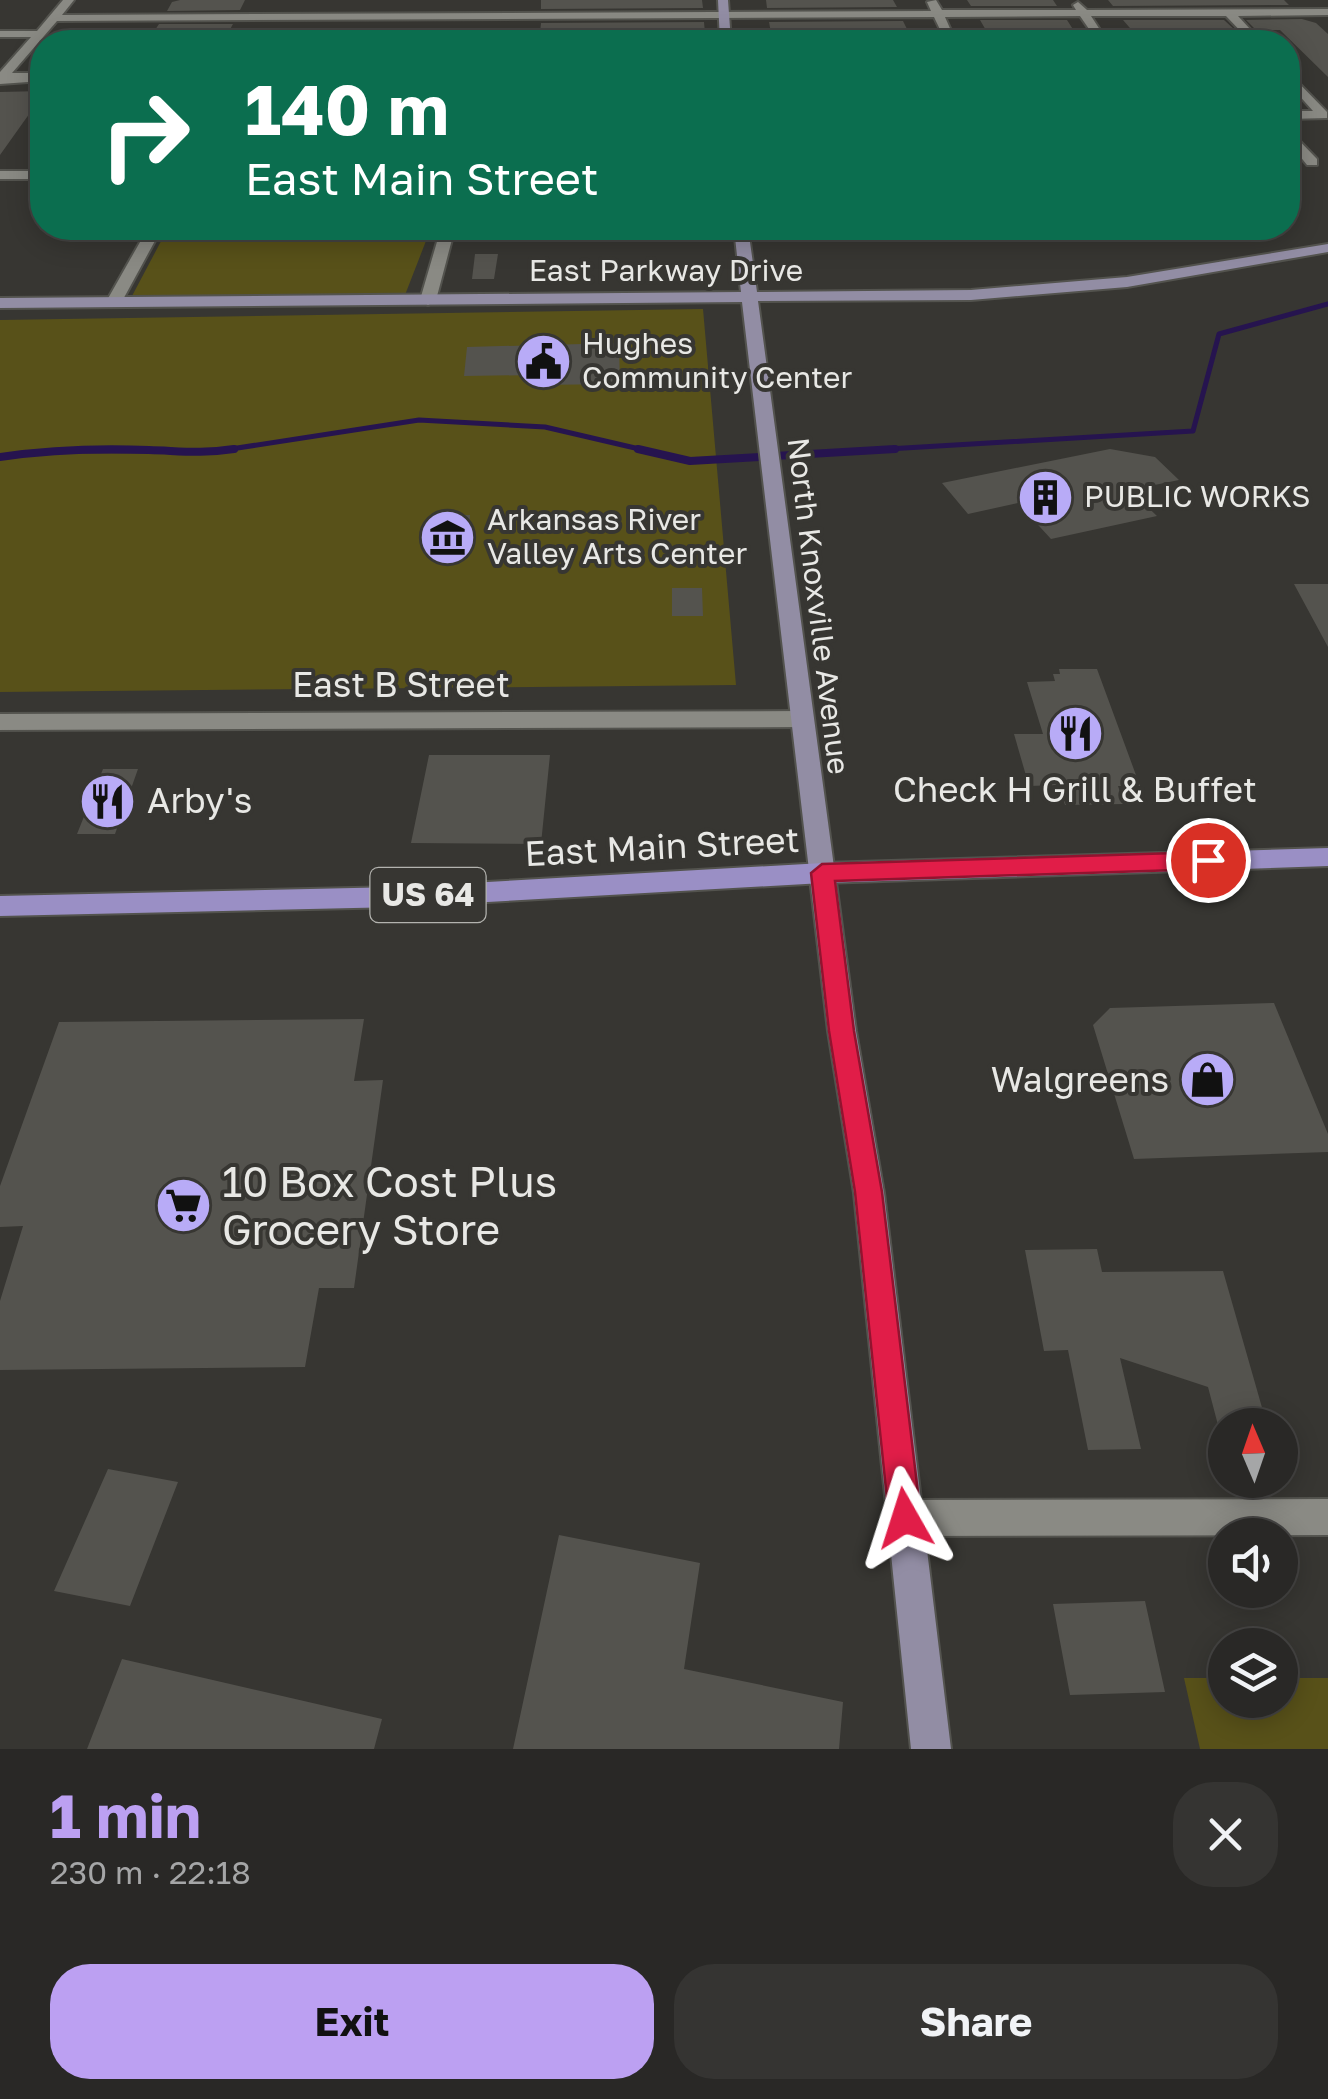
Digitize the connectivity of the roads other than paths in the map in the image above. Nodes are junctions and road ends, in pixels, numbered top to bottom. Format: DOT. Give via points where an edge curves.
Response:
graph roads {
  1 [pos="69,0"];
  2 [pos="723,0"];
  3 [pos="931,0"];
  4 [pos="1074,0"];
  5 [pos="1328,12"];
  6 [pos="1229,13"];
  7 [pos="1084,14"];
  8 [pos="938,15"];
  9 [pos="724,16"];
  10 [pos="265,17"];
  11 [pos="54,18"];
  12 [pos="42,30"];
  13 [pos="259,30"];
  14 [pos="725,30"];
  15 [pos="945,30"];
  16 [pos="1095,30"];
  17 [pos="1245,30"];
  18 [pos="0,34"];
  19 [pos="30,34"];
  20 [pos="30,44"];
  21 [pos="30,77"];
  22 [pos="1,78"];
  23 [pos="1300,89"];
  24 [pos="1300,115"];
  25 [pos="1300,148"];
  26 [pos="1312,162"];
  27 [pos="0,175"];
  28 [pos="30,175"];
  29 [pos="148,240"];
  30 [pos="445,240"];
  31 [pos="742,240"];
  32 [pos="1328,248"];
  33 [pos="749,297"];
  34 [pos="428,300"];
  35 [pos="114,302"];
  36 [pos="0,303"];
  37 [pos="802,720"];
  38 [pos="0,722"];
  39 [pos="1328,857"];
  40 [pos="822,873"];
  41 [pos="0,906"];
  42 [pos="905,1518"];
  43 [pos="1328,1518"];
  44 [pos="932,1749"];
  1 -- 11 [label="street"];
  2 -- 9 [label="main road"];
  3 -- 8 [label="street"];
  4 -- 7 [label="street"];
  5 -- 6 [label="street"];
  6 -- 7 [label="street"];
  6 -- 17 [label="street"];
  7 -- 8 [label="street"];
  7 -- 16 [label="street"];
  8 -- 9 [label="street"];
  8 -- 15 [label="street"];
  9 -- 10 [label="street"];
  9 -- 14 [label="main road"];
  10 -- 11 [label="street"];
  10 -- 13 [label="street"];
  11 -- 12 [label="street"];
  18 -- 19 [label="street"];
  20 -- 22 [label="street"];
  21 -- 22 [label="street"];
  23 -- 24 [label="street" via="1323,115"];
  25 -- 26 [label="street"];
  27 -- 28 [label="street"];
  29 -- 35 [label="street"];
  30 -- 34 [label="street"];
  31 -- 33 [label="main road, North Knoxville Avenue"];
  32 -- 33 [label="main road, East Parkway Drive" via="1060,289"];
  33 -- 34 [label="main road, East Parkway Drive"];
  33 -- 37 [label="main road, North Knoxville Avenue"];
  34 -- 35 [label="main road, East Parkway Drive"];
  35 -- 36 [label="main road, East Parkway Drive"];
  37 -- 38 [label="street, East B Street"];
  37 -- 40 [label="main road, North Knoxville Avenue"];
  39 -- 40 [label="main road, East Main Street / US 64"];
  40 -- 41 [label="main road, East Main Street / US 64" via="398,897"];
  40 -- 42 [label="main road, North Knoxville Avenue" via="869,1192"];
  42 -- 43 [label="street"];
  42 -- 44 [label="main road, North Knoxville Avenue"];
}
